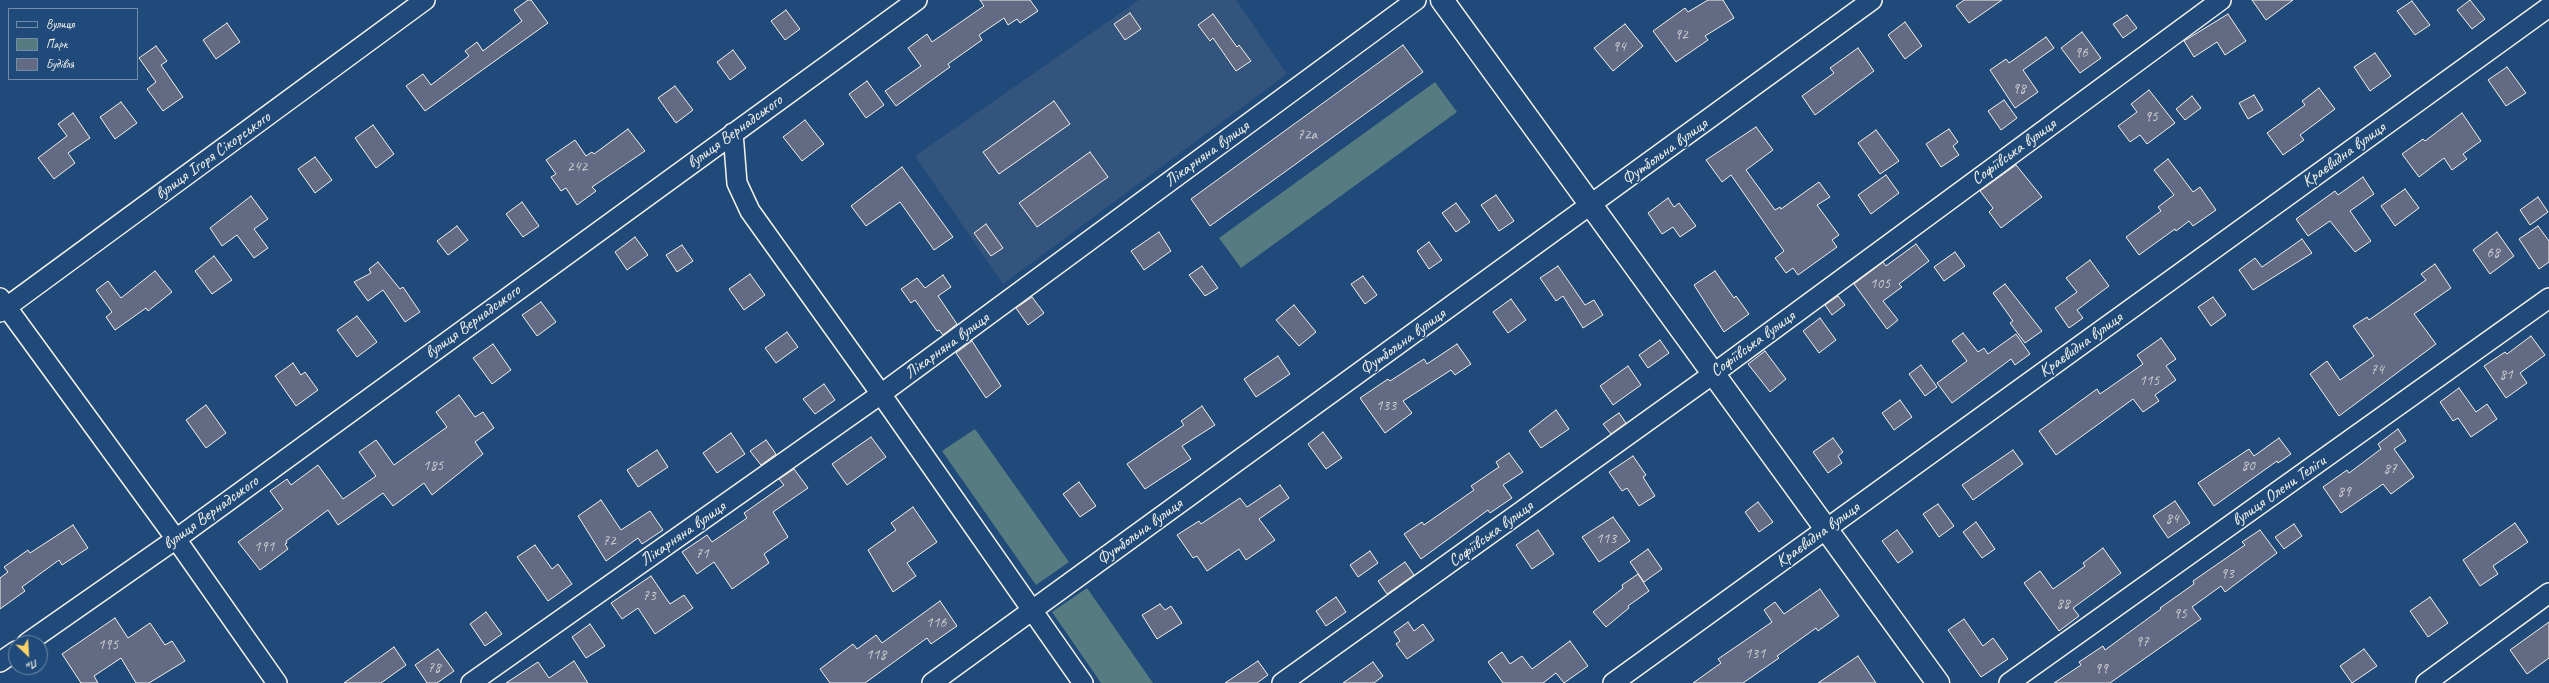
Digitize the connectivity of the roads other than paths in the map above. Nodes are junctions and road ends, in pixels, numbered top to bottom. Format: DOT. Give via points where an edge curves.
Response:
graph roads {
  1 [pos="425,0"];
  2 [pos="917,0"];
  3 [pos="1416,0"];
  4 [pos="1442,0"];
  5 [pos="1872,0"];
  6 [pos="2221,0"];
  7 [pos="2549,7"];
  8 [pos="733,133"];
  9 [pos="1590,206"];
  10 [pos="2549,298"];
  11 [pos="2,305"];
  12 [pos="1713,374"];
  13 [pos="881,394"];
  14 [pos="1826,529"];
  15 [pos="176,539"];
  16 [pos="2549,593"];
  17 [pos="1033,610"];
  18 [pos="38,635"];
  19 [pos="277,683"];
  20 [pos="471,683"];
  21 [pos="932,683"];
  22 [pos="1083,683"];
  23 [pos="1282,683"];
  24 [pos="1614,683"];
  25 [pos="1938,683"];
  26 [pos="2009,683"];
  27 [pos="2426,683"];
  1 -- 11 [label="street, вулиця Ігоря Сікорського"];
  2 -- 8 [label="street, вулиця Вернадського"];
  3 -- 13 [label="street, Лікарняна вулиця"];
  4 -- 9 [label="street"];
  5 -- 9 [label="street, Футбольна вулиця"];
  6 -- 12 [label="street, Софіївська вулиця"];
  7 -- 14 [label="street, Краєвидна вулиця"];
  8 -- 13 [label="street" via="737,183 750,211"];
  8 -- 15 [label="street, вулиця Вернадського"];
  9 -- 12 [label="street"];
  9 -- 17 [label="street, Футбольна вулиця"];
  10 -- 26 [label="street, вулиця Олени Теліги"];
  11 -- 15 [label="street"];
  12 -- 14 [label="street"];
  12 -- 23 [label="street, Софіївська вулиця"];
  13 -- 17 [label="street"];
  13 -- 20 [label="street, Лікарняна вулиця"];
  14 -- 24 [label="street, Краєвидна вулиця"];
  14 -- 25 [label="street"];
  15 -- 18 [label="street, вулиця Вернадського"];
  15 -- 19 [label="street"];
  16 -- 27 [label="street"];
  17 -- 21 [label="street, Футбольна вулиця"];
  17 -- 22 [label="street"];
}
